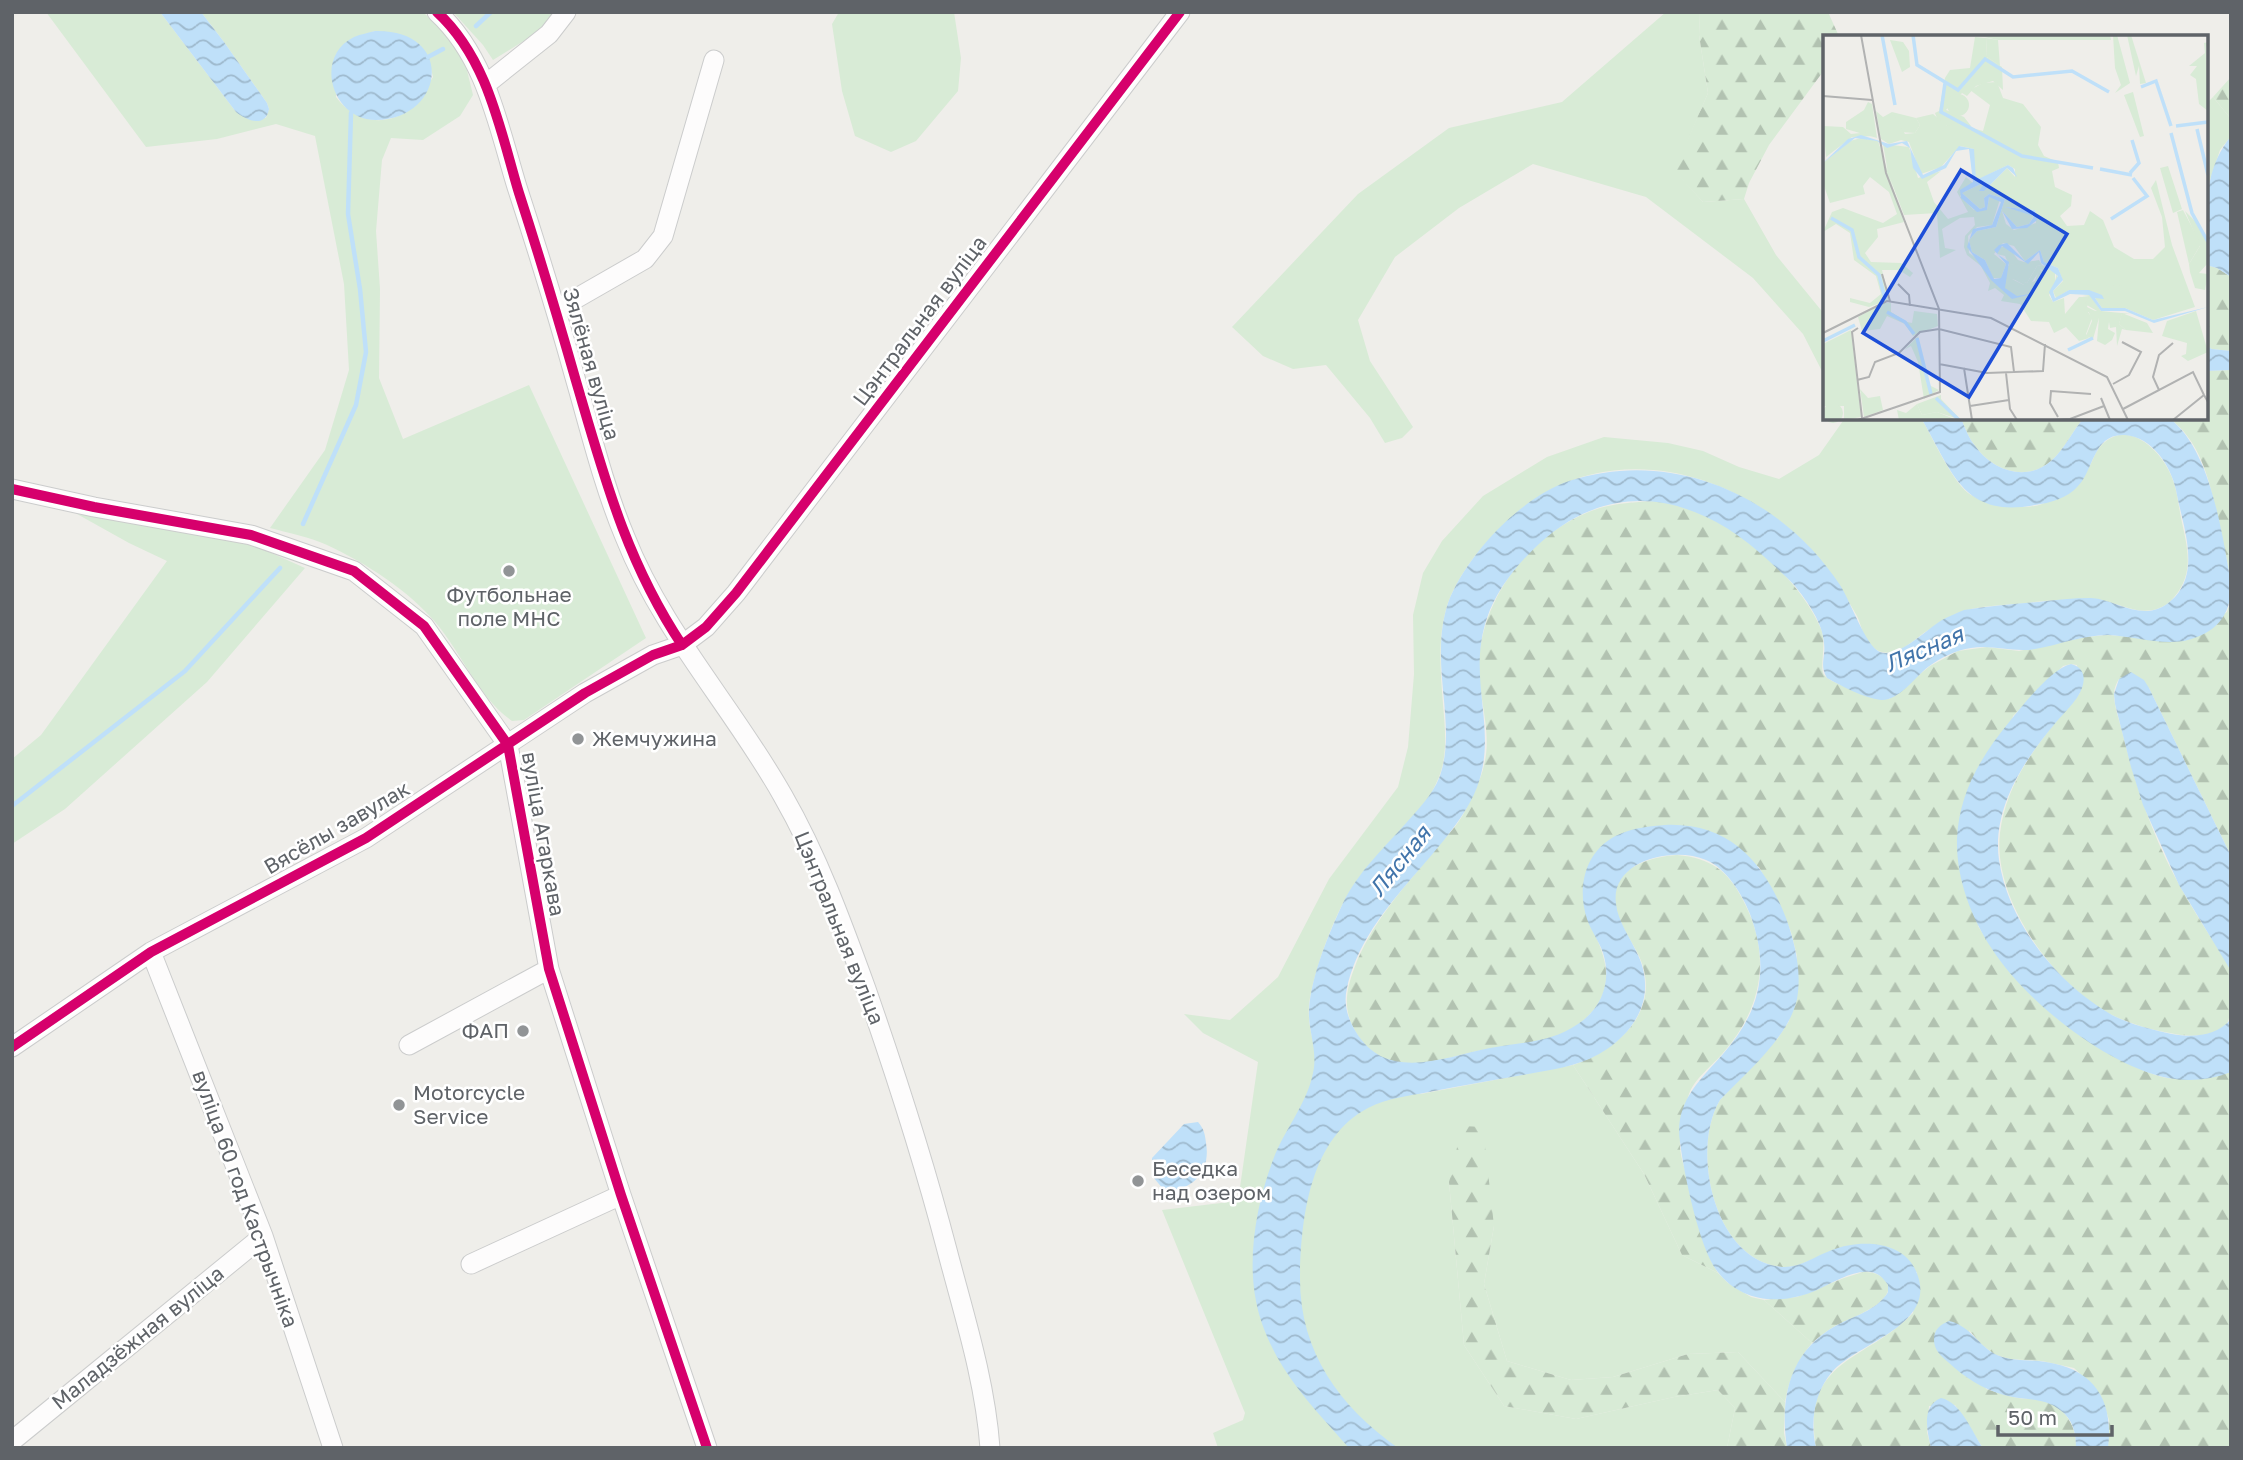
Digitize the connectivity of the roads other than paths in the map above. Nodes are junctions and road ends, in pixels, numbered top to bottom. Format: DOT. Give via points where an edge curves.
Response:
graph roads {
  1 [pos="437,12"];
  2 [pos="566,12"];
  3 [pos="1180,12"];
  4 [pos="714,60"];
  5 [pos="485,85"];
  6 [pos="556,310"];
  7 [pos="12,489"];
  8 [pos="682,645"];
  9 [pos="508,745"];
  10 [pos="151,952"];
  11 [pos="548,969"];
  12 [pos="409,1045"];
  13 [pos="12,1046"];
  14 [pos="621,1195"];
  15 [pos="263,1236"];
  16 [pos="471,1265"];
  17 [pos="12,1441"];
  18 [pos="333,1448"];
  19 [pos="707,1448"];
  20 [pos="990,1448"];
  1 -- 5 [label="street, Зялёная вуліца" via="466,45"];
  2 -- 5 [label="street" via="549,34"];
  3 -- 8 [label="street, Цэнтральная вуліца" via="736,593"];
  4 -- 6 [label="street, Зялёная вуліца" via="663,236 645,259"];
  5 -- 6 [label="street, Зялёная вуліца"];
  6 -- 8 [label="street, Зялёная вуліца" via="624,534 650,593"];
  7 -- 9 [label="street, вуліца Агаркава" via="251,535 354,571 424,626"];
  8 -- 9 [label="street, Вясёлы завулак" via="653,655 585,693"];
  8 -- 20 [label="street, Цэнтральная вуліца" via="783,795 843,928 927,1176 977,1365"];
  9 -- 10 [label="street, Вясёлы завулак" via="366,838"];
  9 -- 11 [label="street, вуліца Агаркава"];
  10 -- 13 [label="street, Вясёлы завулак"];
  10 -- 15 [label="street, вуліца 60 год Кастрычніка"];
  11 -- 12 [label="street"];
  11 -- 14 [label="street, вуліца Агаркава"];
  14 -- 16 [label="street"];
  14 -- 19 [label="street, вуліца Агаркава"];
  15 -- 17 [label="street, Маладзёжная вуліца"];
  15 -- 18 [label="street, вуліца 60 год Кастрычніка"];
}
